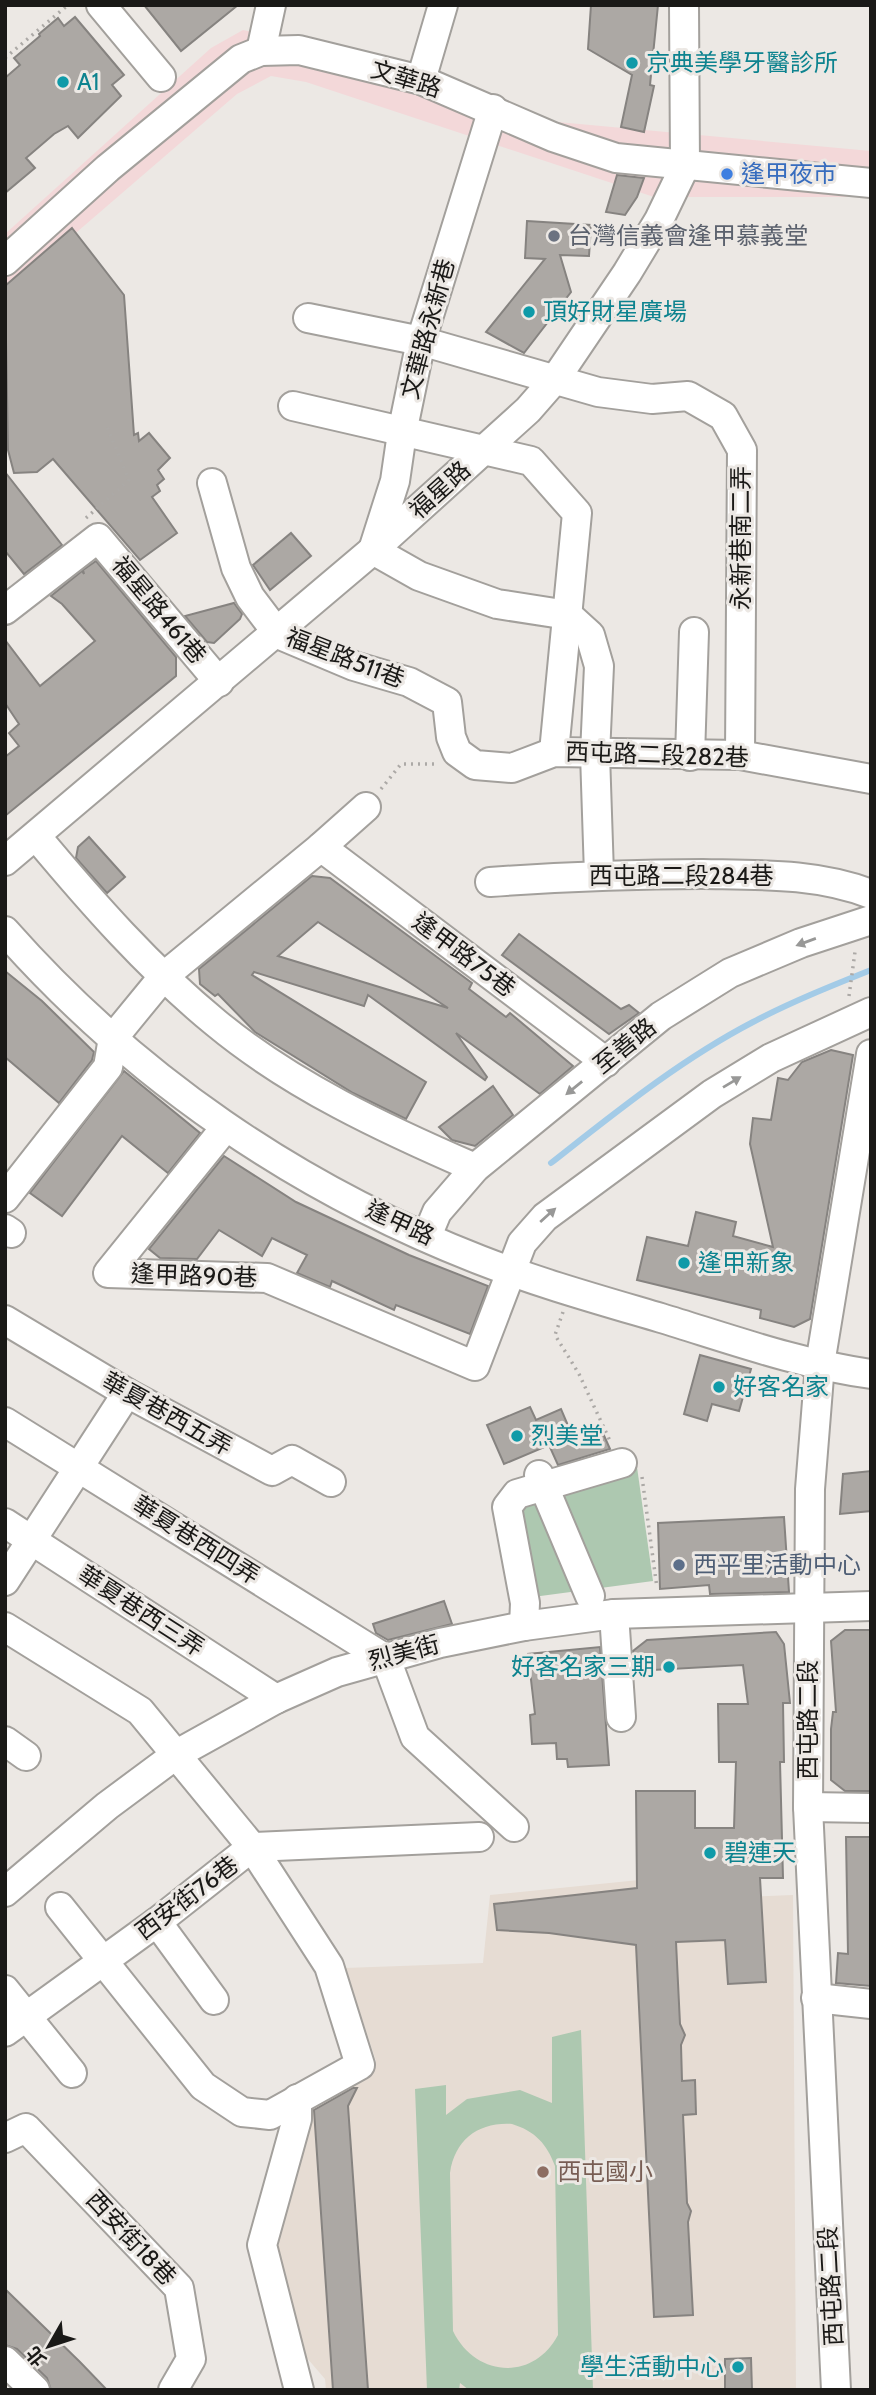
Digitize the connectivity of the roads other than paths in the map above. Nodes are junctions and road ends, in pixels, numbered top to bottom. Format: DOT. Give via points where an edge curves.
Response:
graph roads {
  1 [pos="101,5"];
  2 [pos="271,5"];
  3 [pos="443,5"];
  4 [pos="684,5"];
  5 [pos="261,51"];
  6 [pos="161,77"];
  7 [pos="421,80"];
  8 [pos="493,109"];
  9 [pos="685,166"];
  10 [pos="871,183"];
  11 [pos="5,261"];
  12 [pos="309,318"];
  13 [pos="421,341"];
  14 [pos="556,378"];
  15 [pos="293,405"];
  16 [pos="402,433"];
  17 [pos="484,450"];
  18 [pos="212,483"];
  19 [pos="373,550"];
  20 [pos="5,610"];
  21 [pos="568,615"];
  22 [pos="694,632"];
  23 [pos="278,634"];
  24 [pos="219,682"];
  25 [pos="554,752"];
  26 [pos="595,754"];
  27 [pos="690,755"];
  28 [pos="740,755"];
  29 [pos="475,765"];
  30 [pos="871,779"];
  31 [pos="366,807"];
  32 [pos="36,836"];
  33 [pos="321,847"];
  34 [pos="5,861"];
  35 [pos="599,874"];
  36 [pos="490,882"];
  37 [pos="871,894"];
  38 [pos="871,920"];
  39 [pos="5,931"];
  40 [pos="163,977"];
  41 [pos="859,1006"];
  42 [pos="113,1038"];
  43 [pos="871,1054"];
  44 [pos="606,1062"];
  45 [pos="225,1128"];
  46 [pos="863,1148"];
  47 [pos="475,1168"];
  48 [pos="5,1198"];
  49 [pos="426,1236"];
  50 [pos="511,1271"];
  51 [pos="5,1320"];
  52 [pos="820,1364"];
  53 [pos="871,1374"];
  54 [pos="127,1393"];
  55 [pos="5,1422"];
  56 [pos="622,1463"];
  57 [pos="80,1468"];
  58 [pos="541,1480"];
  59 [pos="331,1482"];
  60 [pos="5,1524"];
  61 [pos="33,1540"];
  62 [pos="5,1581"];
  63 [pos="590,1597"];
  64 [pos="871,1606"];
  65 [pos="809,1608"];
  66 [pos="614,1614"];
  67 [pos="524,1626"];
  68 [pos="5,1627"];
  69 [pos="386,1659"];
  70 [pos="276,1699"];
  71 [pos="621,1717"];
  72 [pos="177,1754"];
  73 [pos="808,1807"];
  74 [pos="871,1808"];
  75 [pos="514,1828"];
  76 [pos="479,1837"];
  77 [pos="252,1847"];
  78 [pos="5,1892"];
  79 [pos="60,1906"];
  80 [pos="157,1922"];
  81 [pos="104,1959"];
  82 [pos="5,1990"];
  83 [pos="816,1998"];
  84 [pos="214,2000"];
  85 [pos="871,2004"];
  86 [pos="16,2024"];
  87 [pos="72,2073"];
  88 [pos="297,2099"];
  89 [pos="5,2137"];
  90 [pos="5,2361"];
  91 [pos="35,2390"];
  92 [pos="173,2390"];
  93 [pos="299,2390"];
  94 [pos="836,2390"];
  1 -- 6 [label="street"];
  2 -- 5 [label="street"];
  3 -- 7 [label="street"];
  4 -- 9 [label="street, 福星路"];
  5 -- 7 [label="street, 文華路" via="299,50"];
  5 -- 11 [label="street, 文華路" via="241,59 79,192"];
  7 -- 8 [label="street, 文華路"];
  8 -- 9 [label="street, 文華路" via="553,137 616,158"];
  8 -- 13 [label="street, 文華路永新巷"];
  9 -- 10 [label="street, 文華路"];
  9 -- 14 [label="street, 福星路" via="633,262"];
  12 -- 13 [label="street, 永新巷南二弄"];
  13 -- 14 [label="street, 永新巷南二弄"];
  13 -- 16 [label="street, 文華路永新巷"];
  14 -- 17 [label="street, 福星路"];
  14 -- 28 [label="street, 永新巷南二弄" via="598,392 652,399 688,396 723,416 742,450"];
  15 -- 16 [label="street"];
  16 -- 17 [label="street"];
  16 -- 19 [label="street, 文華路永新巷" via="396,481"];
  17 -- 19 [label="street, 福星路"];
  17 -- 21 [label="street" via="531,461 577,513"];
  18 -- 23 [label="street, 福星路511巷" via="236,568 250,597"];
  19 -- 21 [label="street" via="419,576 497,604"];
  19 -- 23 [label="street, 福星路"];
  20 -- 24 [label="street, 福星路461巷" via="97,538"];
  21 -- 25 [label="street"];
  21 -- 26 [label="street" via="590,635 599,666"];
  22 -- 27 [label="street"];
  23 -- 24 [label="street, 福星路"];
  23 -- 29 [label="street, 福星路511巷" via="354,666 409,682 447,702 457,752"];
  24 -- 32 [label="street, 福星路"];
  25 -- 26 [label="street, 西屯路二段282巷"];
  25 -- 29 [label="street, 西屯路二段282巷" via="512,768"];
  26 -- 27 [label="street, 西屯路二段282巷"];
  26 -- 35 [label="street"];
  27 -- 28 [label="street, 西屯路二段282巷"];
  28 -- 30 [label="street, 西屯路二段282巷"];
  31 -- 33 [label="street"];
  32 -- 34 [label="street, 福星路"];
  32 -- 40 [label="street"];
  33 -- 40 [label="street"];
  33 -- 44 [label="street, 逢甲路75巷"];
  35 -- 36 [label="street, 西屯路二段284巷"];
  35 -- 37 [label="street, 西屯路二段284巷" via="779,875"];
  38 -- 44 [label="street, 至善路, one-way" via="730,973 662,1016"];
  39 -- 42 [label="street, 逢甲路"];
  40 -- 42 [label="street"];
  40 -- 47 [label="street" via="217,1024 306,1084"];
  50 -- 41 [label="street, one-way" via="522,1243 545,1217 666,1126"];
  42 -- 45 [label="street, 逢甲路"];
  42 -- 48 [label="street" via="107,1067"];
  43 -- 46 [label="street, 西屯路二段"];
  44 -- 47 [label="street, 至善路, one-way"];
  45 -- 49 [label="street, 逢甲路" via="331,1191"];
  45 -- 50 [label="street, 逢甲路90巷" via="108,1273 267,1278 475,1366"];
  46 -- 52 [label="street, 西屯路二段"];
  47 -- 49 [label="street, 至善路" via="437,1212"];
  49 -- 50 [label="street, 逢甲路"];
  50 -- 52 [label="street, 逢甲路"];
  51 -- 54 [label="street, 華夏巷西五弄"];
  52 -- 53 [label="street, 逢甲路"];
  52 -- 65 [label="street, 西屯路二段" via="810,1489"];
  54 -- 57 [label="street"];
  54 -- 59 [label="street, 華夏巷西五弄" via="272,1471 292,1460"];
  55 -- 57 [label="street, 華夏巷西四弄"];
  56 -- 58 [label="street"];
  57 -- 61 [label="street"];
  57 -- 69 [label="street, 華夏巷西四弄"];
  58 -- 63 [label="street"];
  58 -- 67 [label="street" via="517,1494 506,1507 525,1604"];
  60 -- 61 [label="street, 華夏巷西三弄"];
  61 -- 62 [label="street"];
  61 -- 70 [label="street, 華夏巷西三弄"];
  64 -- 65 [label="street, 烈美街"];
  65 -- 66 [label="street, 烈美街"];
  65 -- 73 [label="street, 西屯路二段"];
  66 -- 67 [label="street, 烈美街"];
  66 -- 71 [label="street"];
  67 -- 69 [label="street, 烈美街"];
  68 -- 72 [label="street" via="140,1711"];
  69 -- 70 [label="street, 烈美街" via="337,1672"];
  69 -- 75 [label="street" via="415,1737"];
  70 -- 72 [label="street, 烈美街"];
  72 -- 77 [label="street"];
  72 -- 78 [label="street, 烈美街"];
  73 -- 74 [label="street"];
  73 -- 83 [label="street, 西屯路二段"];
  76 -- 77 [label="street, 西安街76巷"];
  77 -- 80 [label="street, 西安街76巷"];
  77 -- 88 [label="street" via="329,1966 360,2065"];
  79 -- 81 [label="street"];
  80 -- 81 [label="street, 西安街76巷"];
  80 -- 84 [label="street"];
  81 -- 86 [label="street, 西安街76巷"];
  81 -- 88 [label="street" via="203,2086 215,2095 257,2116 270,2115"];
  82 -- 86 [label="street"];
  83 -- 85 [label="street"];
  83 -- 94 [label="street, 西屯路二段"];
  86 -- 87 [label="street"];
  88 -- 93 [label="street" via="297,2119 262,2245"];
  89 -- 92 [label="street, 西安街18巷" via="26,2127 179,2288 191,2359"];
  90 -- 91 [label="street"];
}
